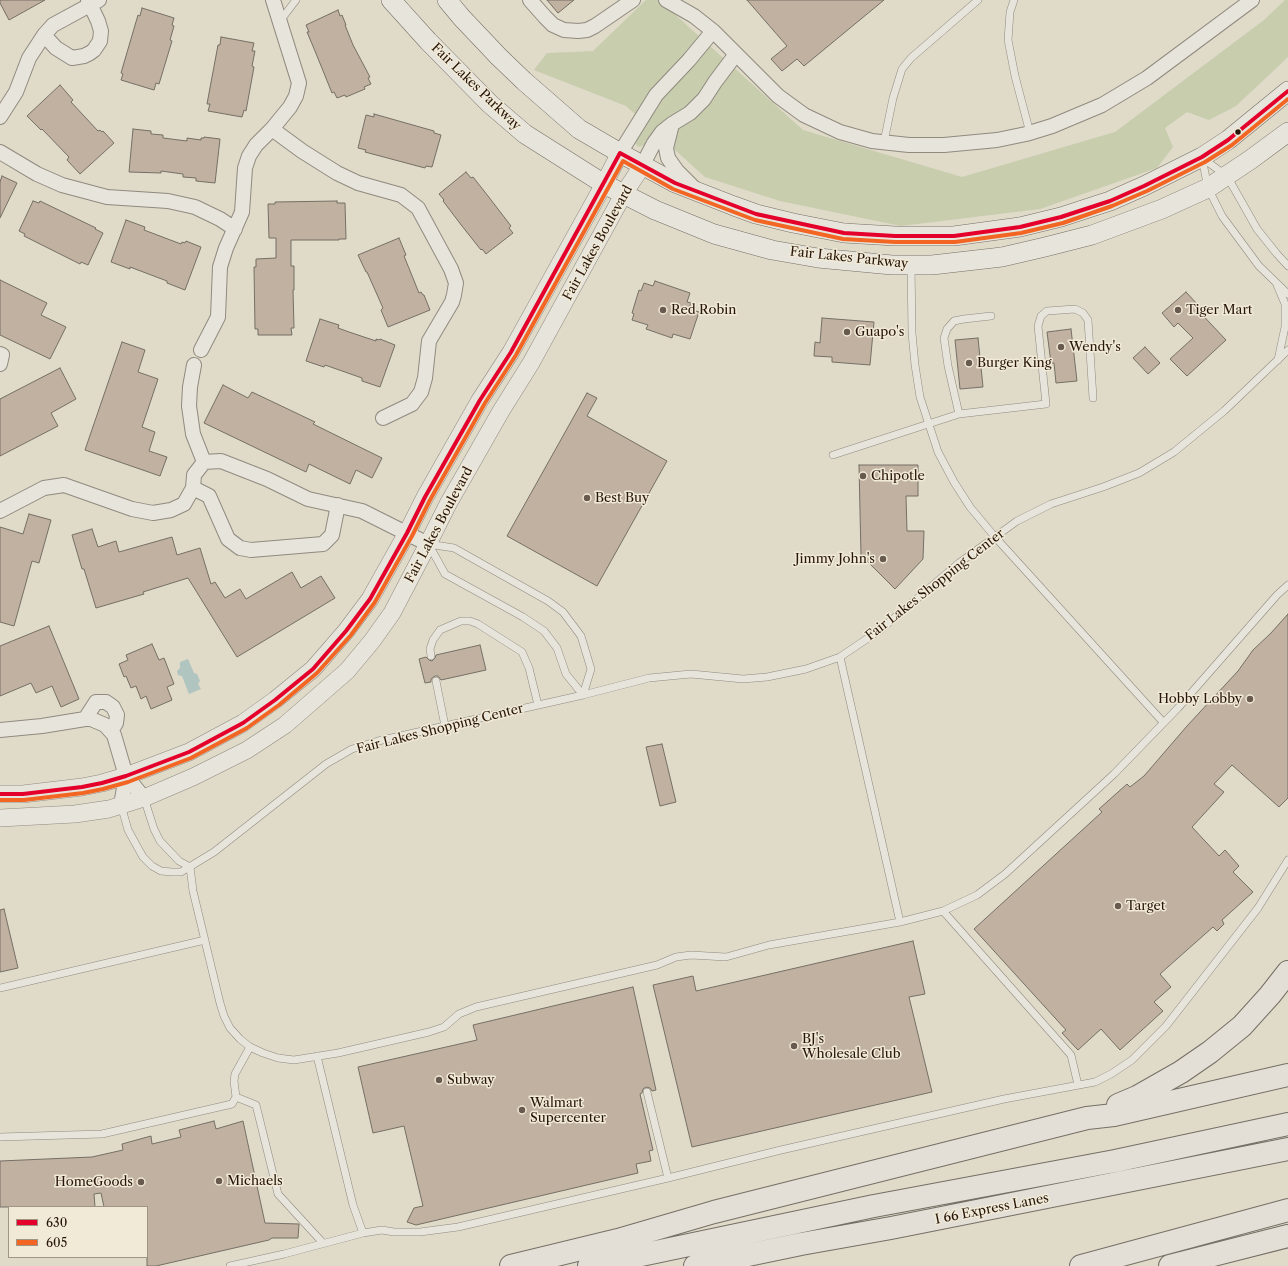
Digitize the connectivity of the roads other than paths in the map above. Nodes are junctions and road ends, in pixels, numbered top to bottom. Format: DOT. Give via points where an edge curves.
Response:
graph roads {
  1 [pos="273,0"];
  2 [pos="296,0"];
  3 [pos="391,0"];
  4 [pos="447,0"];
  5 [pos="530,0"];
  6 [pos="633,0"];
  7 [pos="666,0"];
  8 [pos="978,0"];
  9 [pos="1014,0"];
  10 [pos="1252,0"];
  11 [pos="92,2"];
  12 [pos="280,21"];
  13 [pos="713,31"];
  14 [pos="44,35"];
  15 [pos="736,54"];
  16 [pos="1288,91"];
  17 [pos="0,117"];
  18 [pos="672,124"];
  19 [pos="272,128"];
  20 [pos="1288,132"];
  21 [pos="1030,133"];
  22 [pos="884,142"];
  23 [pos="0,152"];
  24 [pos="620,153"];
  25 [pos="1202,157"];
  26 [pos="642,166"];
  27 [pos="1227,176"];
  28 [pos="604,184"];
  29 [pos="1208,188"];
  30 [pos="699,193"];
  31 [pos="623,195"];
  32 [pos="235,229"];
  33 [pos="911,265"];
  34 [pos="1288,266"];
  35 [pos="1275,281"];
  36 [pos="1288,294"];
  37 [pos="991,316"];
  38 [pos="201,350"];
  39 [pos="1288,350"];
  40 [pos="0,354"];
  41 [pos="1278,360"];
  42 [pos="0,364"];
  43 [pos="194,365"];
  44 [pos="1093,398"];
  45 [pos="959,414"];
  46 [pos="383,418"];
  47 [pos="928,424"];
  48 [pos="833,455"];
  49 [pos="204,462"];
  50 [pos="193,488"];
  51 [pos="338,505"];
  52 [pos="0,511"];
  53 [pos="407,533"];
  54 [pos="995,537"];
  55 [pos="428,544"];
  56 [pos="1288,585"];
  57 [pos="431,656"];
  58 [pos="840,657"];
  59 [pos="436,681"];
  60 [pos="583,695"];
  61 [pos="538,705"];
  62 [pos="85,719"];
  63 [pos="1163,722"];
  64 [pos="445,726"];
  65 [pos="0,730"];
  66 [pos="110,731"];
  67 [pos="126,776"];
  68 [pos="0,794"];
  69 [pos="144,798"];
  70 [pos="121,805"];
  71 [pos="0,818"];
  72 [pos="1288,860"];
  73 [pos="190,866"];
  74 [pos="943,912"];
  75 [pos="900,922"];
  76 [pos="205,940"];
  77 [pos="1288,972"];
  78 [pos="0,988"];
  79 [pos="250,1047"];
  80 [pos="317,1056"];
  81 [pos="1288,1075"];
  82 [pos="1078,1085"];
  83 [pos="647,1092"];
  84 [pos="236,1096"];
  85 [pos="1087,1118"];
  86 [pos="1288,1124"];
  87 [pos="0,1137"];
  88 [pos="1288,1149"];
  89 [pos="668,1178"];
  90 [pos="1288,1210"];
  91 [pos="363,1233"];
  92 [pos="1288,1236"];
  93 [pos="323,1243"];
  94 [pos="801,1244"];
  95 [pos="230,1266"];
  96 [pos="511,1266"];
  97 [pos="589,1266"];
  98 [pos="695,1266"];
  99 [pos="738,1266"];
  100 [pos="1081,1266"];
  101 [pos="1170,1266"];
  1 -- 12 [label="street"];
  2 -- 12 [label="lane"];
  3 -- 28 [label="main road, Fair Lakes Parkway" via="490,104 525,134"];
  4 -- 24 [label="main road, Fair Lakes Parkway" via="467,24 524,81 579,128"];
  5 -- 6 [label="street" via="554,25 564,30 578,31 595,26"];
  7 -- 13 [label="street" via="694,16"];
  8 -- 22 [label="lane" via="911,58 902,69"];
  9 -- 21 [label="lane" via="1010,12 1008,40"];
  10 -- 21 [label="street" via="1126,92 1078,116"];
  11 -- 14 [label="street" via="53,25"];
  11 -- 14 [label="street" via="101,31 100,41 90,54 72,58 56,48"];
  12 -- 19 [label="street" via="299,83 290,107"];
  13 -- 15 [label="street"];
  13 -- 24 [label="street, Fair Lakes Boulevard" via="656,95"];
  14 -- 17 [label="street" via="29,58 16,92"];
  15 -- 18 [label="street, Fair Lakes Boulevard" via="704,99"];
  15 -- 22 [label="street" via="778,96 804,115 840,132"];
  16 -- 25 [label="main road, Fair Lakes Parkway" via="1238,132"];
  18 -- 26 [label="street, Fair Lakes Boulevard" via="654,143"];
  18 -- 30 [label="street" via="666,148 668,158"];
  19 -- 32 [label="street" via="249,156 245,168 242,212"];
  19 -- 46 [label="street" via="337,173 358,183 401,195 418,208 456,284 452,302 429,341 421,392 412,404"];
  20 -- 27 [label="main road, Fair Lakes Parkway"];
  21 -- 22 [label="street" via="958,145"];
  23 -- 32 [label="street" via="37,174 62,185 107,196 168,201 195,207"];
  24 -- 26 [label="main road, Fair Lakes Parkway"];
  24 -- 28 [label="street, Fair Lakes Boulevard"];
  25 -- 27 [label="lane"];
  25 -- 29 [label="lane"];
  25 -- 30 [label="main road, Fair Lakes Parkway" via="1110,201 1020,227 954,236 895,236 844,232 756,214"];
  26 -- 30 [label="main road, Fair Lakes Parkway"];
  26 -- 31 [label="street, Fair Lakes Boulevard"];
  27 -- 29 [label="main road, Fair Lakes Parkway"];
  27 -- 34 [label="lane" via="1258,229"];
  28 -- 31 [label="main road, Fair Lakes Parkway"];
  28 -- 53 [label="street, Fair Lakes Boulevard" via="511,352 480,400 425,497"];
  29 -- 33 [label="main road, Fair Lakes Parkway" via="1162,209 1092,235 1045,248 1002,257"];
  29 -- 35 [label="lane" via="1222,216 1259,266"];
  31 -- 33 [label="main road, Fair Lakes Parkway" via="714,234 772,250 818,258"];
  31 -- 55 [label="street, Fair Lakes Boulevard" via="535,357 501,411"];
  32 -- 38 [label="street" via="220,268 218,316"];
  33 -- 47 [label="lane" via="915,365 920,397"];
  35 -- 36 [label="lane"];
  35 -- 41 [label="lane" via="1286,304 1285,327"];
  37 -- 45 [label="lane" via="954,321 944,338"];
  38 -- 43 [label="lane"];
  39 -- 41 [label="lane, Fair Lakes Shopping Center"];
  40 -- 42 [label="street"];
  41 -- 54 [label="lane, Fair Lakes Shopping Center" via="1224,411 1174,452 1139,473 1050,504 1017,521"];
  43 -- 49 [label="street" via="189,406 193,434"];
  44 -- 45 [label="lane" via="1088,320 1083,313 1075,309 1047,311 1041,316 1038,326 1046,404"];
  45 -- 47 [label="lane"];
  47 -- 48 [label="lane"];
  47 -- 54 [label="lane" via="938,452 954,482 970,507"];
  49 -- 50 [label="street" via="194,475"];
  49 -- 51 [label="street" via="221,461 267,478 308,499"];
  50 -- 51 [label="street" via="209,496 228,539 240,548 251,550 323,544 332,535"];
  50 -- 52 [label="street" via="184,504 171,510 154,513 132,509 64,485 44,488"];
  51 -- 53 [label="street" via="362,511"];
  53 -- 55 [label="street"];
  53 -- 67 [label="street, Fair Lakes Boulevard" via="370,599 313,669 243,724 189,752"];
  54 -- 58 [label="lane, Fair Lakes Shopping Center" via="959,563 880,630"];
  54 -- 63 [label="lane"];
  55 -- 60 [label="lane" via="445,574 544,630 557,648 566,674"];
  55 -- 60 [label="lane" via="454,548 563,612 581,636 591,669"];
  55 -- 69 [label="street, Fair Lakes Boulevard" via="392,613 347,671 284,724 247,750"];
  56 -- 63 [label="lane"];
  57 -- 61 [label="lane" via="433,640 440,630 461,621 478,624 522,652"];
  58 -- 60 [label="lane, Fair Lakes Shopping Center" via="806,669 767,677 743,679 691,674 669,675"];
  58 -- 75 [label="lane"];
  59 -- 64 [label="lane"];
  60 -- 61 [label="lane, Fair Lakes Shopping Center"];
  61 -- 64 [label="lane, Fair Lakes Shopping Center"];
  62 -- 65 [label="street"];
  62 -- 66 [label="street" via="105,725"];
  62 -- 66 [label="street" via="96,702 106,702 113,707 117,715 116,724"];
  63 -- 74 [label="lane" via="1114,774 1005,874 977,895"];
  64 -- 73 [label="lane, Fair Lakes Shopping Center" via="378,741 348,751 326,764 214,852"];
  66 -- 67 [label="street" via="114,735"];
  67 -- 68 [label="street, Fair Lakes Boulevard" via="82,787"];
  67 -- 69 [label="street"];
  67 -- 70 [label="street"];
  69 -- 70 [label="street, Fair Lakes Boulevard"];
  69 -- 73 [label="lane" via="160,841 178,861"];
  70 -- 71 [label="street, Fair Lakes Boulevard" via="75,814"];
  70 -- 73 [label="lane, Fair Lakes Shopping Center" via="128,830 136,846 152,866 161,871 172,872 181,872"];
  72 -- 82 [label="lane" via="1258,908 1166,1026 1132,1060 1095,1082"];
  73 -- 76 [label="lane" via="193,891"];
  74 -- 75 [label="lane"];
  74 -- 82 [label="lane" via="1071,1054"];
  75 -- 80 [label="lane" via="769,945 726,957 676,957 657,965 476,1007 459,1014 444,1027 429,1032"];
  76 -- 78 [label="lane"];
  76 -- 79 [label="lane" via="224,1016 230,1028"];
  77 -- 85 [label="highway" via="1242,1026 1210,1052 1143,1093"];
  79 -- 80 [label="lane" via="278,1058 294,1060"];
  79 -- 84 [label="lane" via="235,1074"];
  80 -- 91 [label="lane" via="353,1205"];
  81 -- 85 [label="highway" via="1114,1115"];
  82 -- 89 [label="lane" via="796,1146"];
  83 -- 89 [label="lane"];
  84 -- 87 [label="lane" via="232,1104 102,1134"];
  84 -- 93 [label="lane" via="256,1105 278,1194"];
  85 -- 96 [label="highway"];
  86 -- 97 [label="highway" via="1115,1161 874,1206"];
  88 -- 94 [label="highway, I 66 Express Lanes"];
  89 -- 91 [label="lane" via="458,1227 420,1232 382,1230"];
  90 -- 100 [label="highway"];
  91 -- 93 [label="lane"];
  92 -- 101 [label="highway"];
  93 -- 95 [label="lane"];
  94 -- 98 [label="highway, I 66 Express Lanes"];
  94 -- 99 [label="highway"];
}
